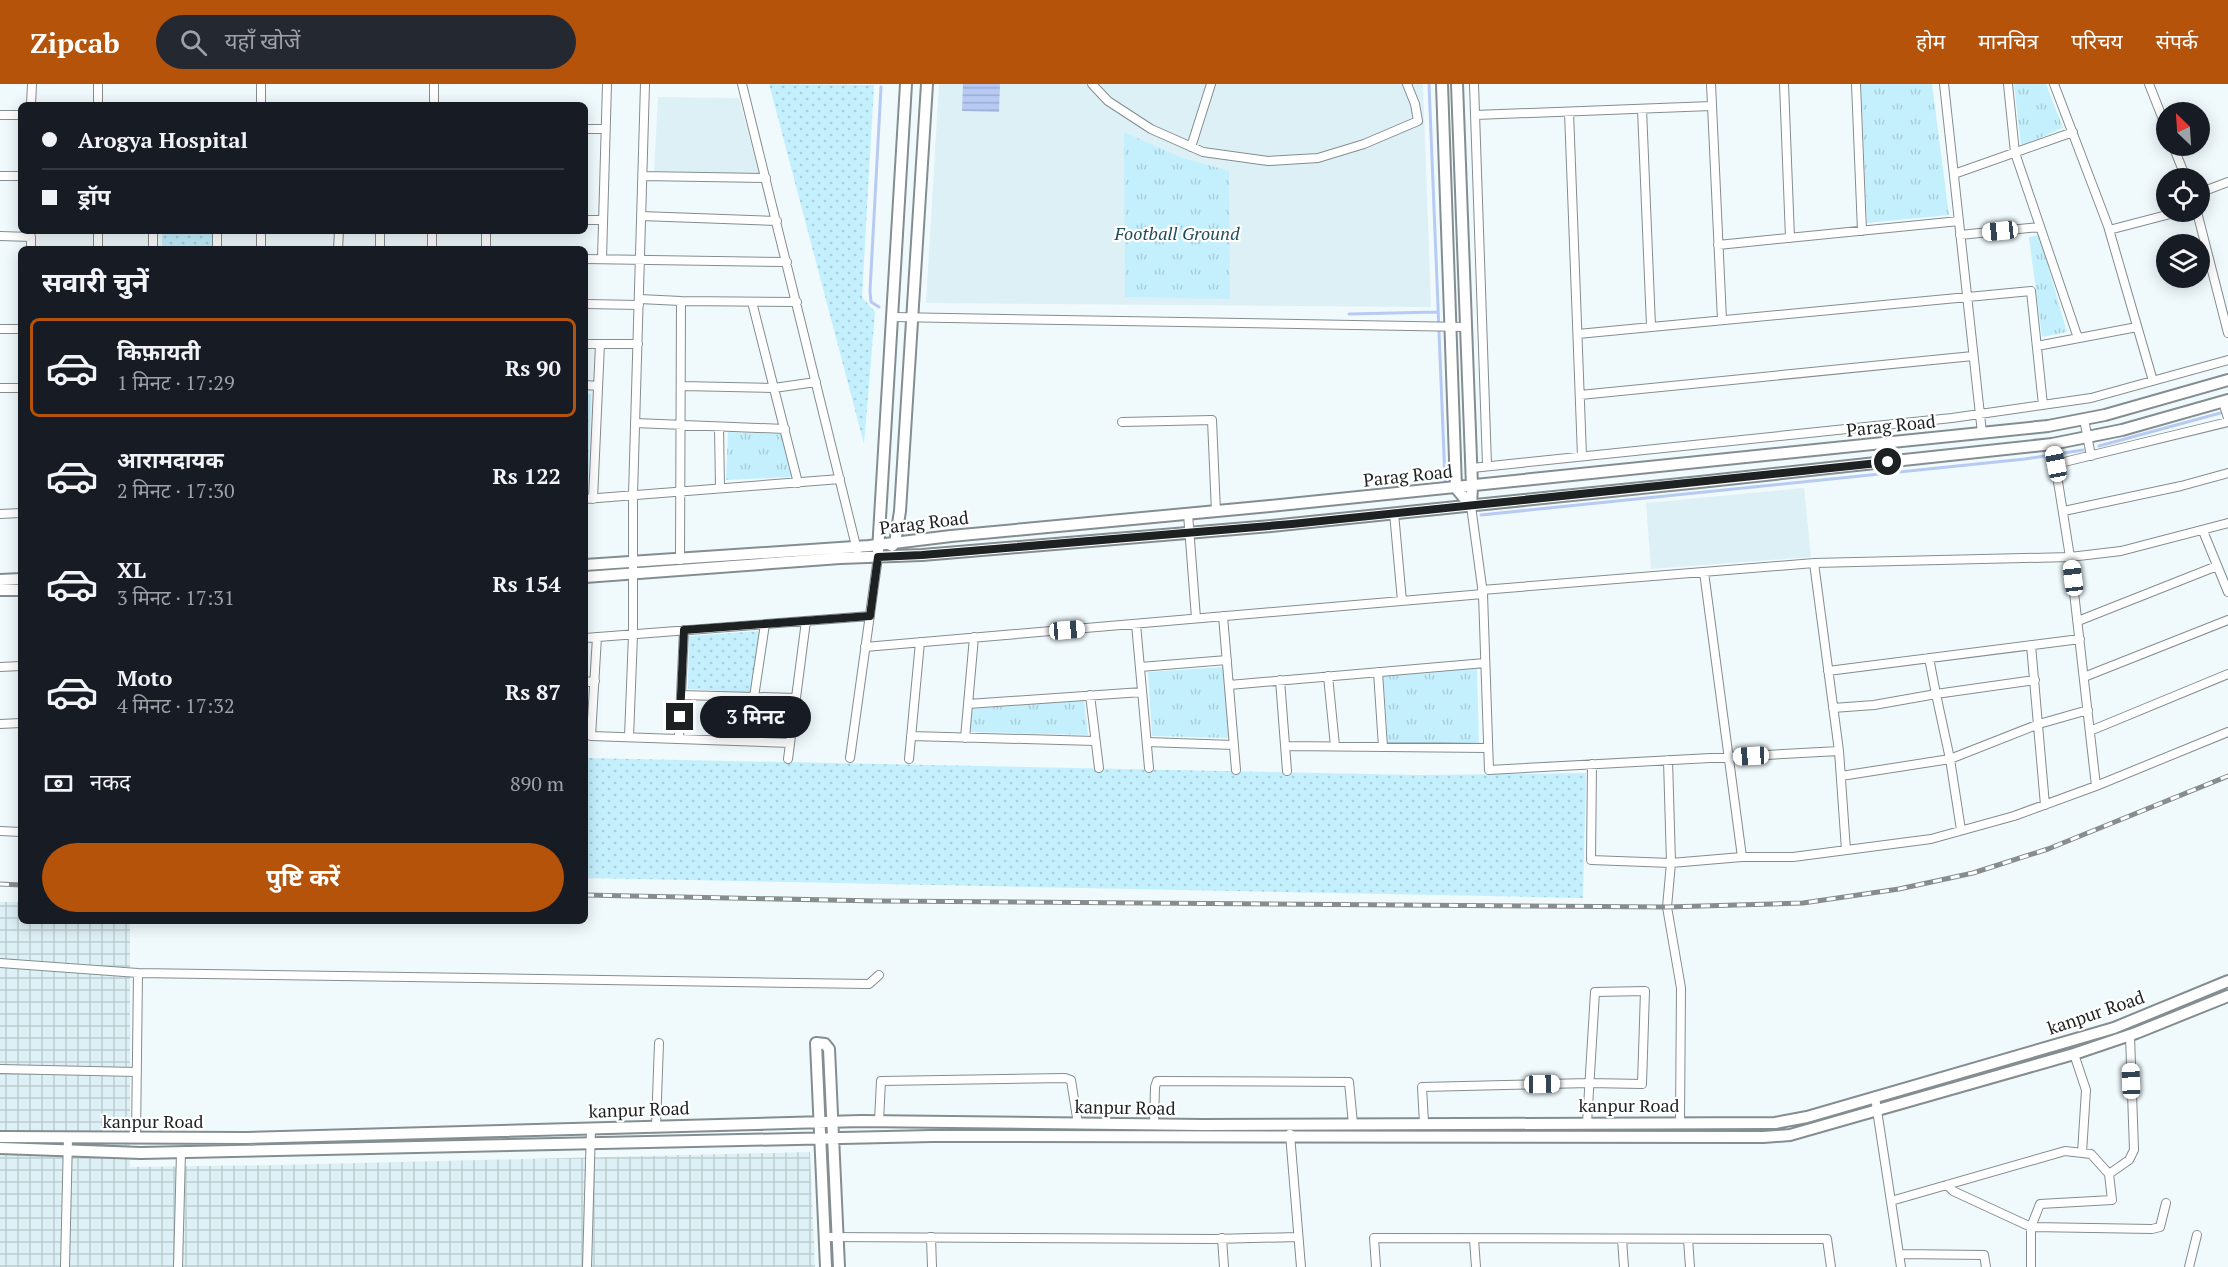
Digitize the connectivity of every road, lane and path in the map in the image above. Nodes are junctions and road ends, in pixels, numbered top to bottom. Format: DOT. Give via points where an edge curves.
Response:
graph roads {
  1 [pos="32,84"];
  2 [pos="98,84"];
  3 [pos="261,84"];
  4 [pos="434,84"];
  5 [pos="607,84"];
  6 [pos="645,84"];
  7 [pos="742,84"];
  8 [pos="906,84"];
  9 [pos="927,84"];
  10 [pos="1092,84"];
  11 [pos="1211,84"];
  12 [pos="1407,84"];
  13 [pos="1442,84"];
  14 [pos="1457,84"];
  15 [pos="1474,84"];
  16 [pos="1711,84"];
  17 [pos="1784,84"];
  18 [pos="1856,84"];
  19 [pos="1944,84"];
  20 [pos="2008,84"];
  21 [pos="2054,84"];
  22 [pos="2149,84"];
  23 [pos="32,102"];
  24 [pos="98,102"];
  25 [pos="261,102"];
  26 [pos="434,102"];
  27 [pos="2156,102"];
  28 [pos="1711,106"];
  29 [pos="1642,109"];
  30 [pos="1569,112"];
  31 [pos="0,115"];
  32 [pos="18,115"];
  33 [pos="1475,115"];
  34 [pos="588,129"];
  35 [pos="605,129"];
  36 [pos="2073,132"];
  37 [pos="1191,147"];
  38 [pos="2015,153"];
  39 [pos="1954,174"];
  40 [pos="0,176"];
  41 [pos="18,176"];
  42 [pos="643,176"];
  43 [pos="766,178"];
  44 [pos="2228,182"];
  45 [pos="2210,189"];
  46 [pos="641,216"];
  47 [pos="2156,218"];
  48 [pos="588,220"];
  49 [pos="603,220"];
  50 [pos="777,221"];
  51 [pos="1959,221"];
  52 [pos="2200,222"];
  53 [pos="2040,227"];
  54 [pos="2109,230"];
  55 [pos="1862,231"];
  56 [pos="1960,235"];
  57 [pos="0,236"];
  58 [pos="1790,238"];
  59 [pos="1718,245"];
  60 [pos="31,246"];
  61 [pos="588,259"];
  62 [pos="602,259"];
  63 [pos="640,261"];
  64 [pos="787,262"];
  65 [pos="1967,296"];
  66 [pos="2224,300"];
  67 [pos="681,301"];
  68 [pos="639,302"];
  69 [pos="752,302"];
  70 [pos="797,302"];
  71 [pos="588,304"];
  72 [pos="893,317"];
  73 [pos="913,317"];
  74 [pos="1722,320"];
  75 [pos="1651,326"];
  76 [pos="1451,327"];
  77 [pos="1466,327"];
  78 [pos="2137,327"];
  79 [pos="0,329"];
  80 [pos="18,329"];
  81 [pos="2228,333"];
  82 [pos="1578,334"];
  83 [pos="2078,338"];
  84 [pos="588,344"];
  85 [pos="600,344"];
  86 [pos="638,344"];
  87 [pos="2037,346"];
  88 [pos="1973,356"];
  89 [pos="2228,360"];
  90 [pos="2228,380"];
  91 [pos="2153,381"];
  92 [pos="816,382"];
  93 [pos="588,385"];
  94 [pos="598,386"];
  95 [pos="682,386"];
  96 [pos="0,388"];
  97 [pos="18,388"];
  98 [pos="774,388"];
  99 [pos="1580,395"];
  100 [pos="2226,401"];
  101 [pos="2043,405"];
  102 [pos="1980,414"];
  103 [pos="2084,419"];
  104 [pos="2228,420"];
  105 [pos="1122,422"];
  106 [pos="635,423"];
  107 [pos="681,424"];
  108 [pos="719,427"];
  109 [pos="785,429"];
  110 [pos="1982,433"];
  111 [pos="2087,437"];
  112 [pos="2052,444"];
  113 [pos="1582,456"];
  114 [pos="2091,456"];
  115 [pos="2056,464"];
  116 [pos="1486,465"];
  117 [pos="1472,468"];
  118 [pos="2228,472"];
  119 [pos="840,480"];
  120 [pos="798,483"];
  121 [pos="1472,486"];
  122 [pos="720,488"];
  123 [pos="1456,488"];
  124 [pos="682,491"];
  125 [pos="633,495"];
  126 [pos="589,499"];
  127 [pos="1471,506"];
  128 [pos="2064,511"];
  129 [pos="1216,512"];
  130 [pos="18,513"];
  131 [pos="1394,513"];
  132 [pos="0,514"];
  133 [pos="1188,514"];
  134 [pos="2228,523"];
  135 [pos="2203,531"];
  136 [pos="1189,532"];
  137 [pos="895,543"];
  138 [pos="879,544"];
  139 [pos="858,552"];
  140 [pos="878,557"];
  141 [pos="2070,557"];
  142 [pos="680,560"];
  143 [pos="1814,563"];
  144 [pos="588,566"];
  145 [pos="2217,566"];
  146 [pos="634,568"];
  147 [pos="1704,572"];
  148 [pos="588,576"];
  149 [pos="18,579"];
  150 [pos="0,580"];
  151 [pos="0,590"];
  152 [pos="18,590"];
  153 [pos="1482,592"];
  154 [pos="2228,592"];
  155 [pos="1402,601"];
  156 [pos="870,616"];
  157 [pos="1223,616"];
  158 [pos="1196,618"];
  159 [pos="806,621"];
  160 [pos="2078,621"];
  161 [pos="2228,621"];
  162 [pos="765,624"];
  163 [pos="1136,624"];
  164 [pos="684,630"];
  165 [pos="633,635"];
  166 [pos="597,637"];
  167 [pos="588,638"];
  168 [pos="974,638"];
  169 [pos="2080,639"];
  170 [pos="920,642"];
  171 [pos="2031,645"];
  172 [pos="865,647"];
  173 [pos="1929,658"];
  174 [pos="1227,660"];
  175 [pos="1485,663"];
  176 [pos="18,666"];
  177 [pos="0,667"];
  178 [pos="1140,667"];
  179 [pos="1828,671"];
  180 [pos="1378,672"];
  181 [pos="2228,674"];
  182 [pos="1328,676"];
  183 [pos="2084,677"];
  184 [pos="1280,680"];
  185 [pos="2035,680"];
  186 [pos="595,681"];
  187 [pos="588,682"];
  188 [pos="1229,685"];
  189 [pos="1142,692"];
  190 [pos="1936,694"];
  191 [pos="681,695"];
  192 [pos="1090,695"];
  193 [pos="754,697"];
  194 [pos="796,698"];
  195 [pos="968,704"];
  196 [pos="1833,708"];
  197 [pos="2088,710"];
  198 [pos="18,723"];
  199 [pos="0,724"];
  200 [pos="2039,724"];
  201 [pos="2090,731"];
  202 [pos="2228,732"];
  203 [pos="911,736"];
  204 [pos="629,737"];
  205 [pos="965,738"];
  206 [pos="679,739"];
  207 [pos="1095,741"];
  208 [pos="1147,742"];
  209 [pos="790,743"];
  210 [pos="1234,745"];
  211 [pos="1285,746"];
  212 [pos="1335,747"];
  213 [pos="1383,747"];
  214 [pos="1488,748"];
  215 [pos="1839,751"];
  216 [pos="1729,757"];
  217 [pos="850,758"];
  218 [pos="788,759"];
  219 [pos="909,759"];
  220 [pos="1950,759"];
  221 [pos="1668,760"];
  222 [pos="1592,764"];
  223 [pos="1099,768"];
  224 [pos="1149,768"];
  225 [pos="1236,770"];
  226 [pos="1287,771"];
  227 [pos="1841,776"];
  228 [pos="2097,786"];
  229 [pos="2045,805"];
  230 [pos="1961,830"];
  231 [pos="0,831"];
  232 [pos="18,832"];
  233 [pos="1846,850"];
  234 [pos="1742,857"];
  235 [pos="1671,863"];
  236 [pos="0,963"];
  237 [pos="138,973"];
  238 [pos="879,975"];
  239 [pos="2228,981"];
  240 [pos="2206,990"];
  241 [pos="2228,996"];
  242 [pos="2211,1003"];
  243 [pos="2130,1036"];
  244 [pos="660,1043"];
  245 [pos="2074,1054"];
  246 [pos="0,1070"];
  247 [pos="137,1072"];
  248 [pos="1590,1083"];
  249 [pos="1875,1097"];
  250 [pos="1877,1110"];
  251 [pos="820,1122"];
  252 [pos="833,1122"];
  253 [pos="879,1122"];
  254 [pos="1566,1122"];
  255 [pos="1680,1122"];
  256 [pos="1424,1123"];
  257 [pos="1587,1123"];
  258 [pos="1078,1124"];
  259 [pos="1154,1124"];
  260 [pos="1291,1124"];
  261 [pos="1353,1124"];
  262 [pos="656,1126"];
  263 [pos="591,1128"];
  264 [pos="0,1137"];
  265 [pos="1290,1137"];
  266 [pos="1563,1137"];
  267 [pos="68,1138"];
  268 [pos="136,1138"];
  269 [pos="833,1138"];
  270 [pos="820,1139"];
  271 [pos="591,1145"];
  272 [pos="0,1148"];
  273 [pos="68,1150"];
  274 [pos="181,1152"];
  275 [pos="2082,1153"];
  276 [pos="2109,1174"];
  277 [pos="1947,1185"];
  278 [pos="1891,1201"];
  279 [pos="2166,1203"];
  280 [pos="2031,1227"];
  281 [pos="2197,1235"];
  282 [pos="825,1237"];
  283 [pos="838,1237"];
  284 [pos="931,1237"];
  285 [pos="1298,1237"];
  286 [pos="1222,1239"];
  287 [pos="1474,1239"];
  288 [pos="1622,1239"];
  289 [pos="1688,1239"];
  290 [pos="1899,1254"];
  291 [pos="65,1267"];
  292 [pos="178,1267"];
  293 [pos="587,1267"];
  294 [pos="826,1267"];
  295 [pos="839,1267"];
  296 [pos="932,1267"];
  297 [pos="1224,1267"];
  298 [pos="1301,1267"];
  299 [pos="1376,1267"];
  300 [pos="1476,1267"];
  301 [pos="1624,1267"];
  302 [pos="1690,1267"];
  303 [pos="1831,1267"];
  304 [pos="1901,1267"];
  305 [pos="1986,1267"];
  306 [pos="2031,1267"];
  307 [pos="2189,1267"];
  1 -- 23 [label="street"];
  2 -- 24 [label="street"];
  3 -- 25 [label="street"];
  4 -- 26 [label="street"];
  5 -- 35 [label="street"];
  6 -- 42 [label="street"];
  7 -- 43 [label="street"];
  8 -- 72 [label="street"];
  9 -- 73 [label="street"];
  10 -- 37 [label="street" via="1108,101 1151,129"];
  11 -- 37 [label="street"];
  12 -- 37 [label="street" via="1418,121 1318,158 1268,161 1203,153"];
  13 -- 76 [label="street"];
  14 -- 77 [label="street"];
  15 -- 33 [label="street"];
  16 -- 28 [label="street"];
  17 -- 58 [label="street"];
  18 -- 55 [label="street"];
  19 -- 39 [label="street"];
  20 -- 38 [label="street"];
  21 -- 36 [label="street"];
  22 -- 27 [label="street"];
  28 -- 29 [label="street"];
  28 -- 59 [label="street"];
  29 -- 30 [label="street"];
  29 -- 75 [label="street"];
  30 -- 33 [label="street"];
  30 -- 82 [label="street"];
  31 -- 32 [label="street"];
  33 -- 116 [label="street"];
  34 -- 35 [label="street"];
  35 -- 49 [label="street"];
  36 -- 38 [label="street"];
  36 -- 54 [label="street"];
  38 -- 39 [label="street"];
  38 -- 53 [label="street"];
  39 -- 51 [label="street"];
  40 -- 41 [label="street"];
  42 -- 43 [label="street"];
  42 -- 46 [label="street"];
  43 -- 50 [label="street"];
  44 -- 45 [label="street"];
  46 -- 50 [label="street"];
  46 -- 63 [label="street"];
  47 -- 54 [label="street"];
  48 -- 49 [label="street"];
  49 -- 62 [label="street"];
  50 -- 64 [label="street"];
  51 -- 55 [label="street"];
  51 -- 56 [label="street"];
  52 -- 66 [label="street"];
  53 -- 56 [label="street"];
  53 -- 83 [label="street"];
  54 -- 78 [label="street"];
  55 -- 58 [label="street"];
  56 -- 65 [label="street"];
  57 -- 60 [label="street" via="31,237"];
  58 -- 59 [label="street"];
  59 -- 74 [label="street"];
  61 -- 62 [label="street"];
  62 -- 63 [label="street"];
  63 -- 64 [label="street"];
  63 -- 68 [label="street"];
  64 -- 70 [label="street"];
  65 -- 74 [label="street"];
  65 -- 87 [label="street" via="2031,291"];
  65 -- 88 [label="street"];
  66 -- 81 [label="street"];
  67 -- 68 [label="street"];
  67 -- 69 [label="street"];
  67 -- 95 [label="street"];
  68 -- 71 [label="street"];
  68 -- 86 [label="street"];
  69 -- 70 [label="street"];
  69 -- 98 [label="street"];
  70 -- 92 [label="street"];
  72 -- 73 [label="street"];
  72 -- 138 [label="street"];
  73 -- 76 [label="street"];
  73 -- 137 [label="street"];
  74 -- 75 [label="street"];
  75 -- 82 [label="street"];
  76 -- 77 [label="street"];
  76 -- 123 [label="street"];
  77 -- 117 [label="street"];
  78 -- 83 [label="street"];
  78 -- 91 [label="street"];
  79 -- 80 [label="street"];
  82 -- 99 [label="street"];
  83 -- 87 [label="street"];
  84 -- 85 [label="street"];
  85 -- 86 [label="street"];
  85 -- 94 [label="street"];
  86 -- 106 [label="street"];
  87 -- 101 [label="street"];
  88 -- 99 [label="street"];
  88 -- 102 [label="street"];
  89 -- 91 [label="street"];
  90 -- 103 [label="street, Parag Road"];
  91 -- 101 [label="street" via="2091,398"];
  92 -- 98 [label="street"];
  92 -- 119 [label="street"];
  93 -- 94 [label="street"];
  94 -- 126 [label="street"];
  95 -- 98 [label="street"];
  95 -- 107 [label="street"];
  96 -- 97 [label="street"];
  98 -- 109 [label="street"];
  99 -- 113 [label="street"];
  100 -- 104 [label="street"];
  100 -- 111 [label="street, Parag Road"];
  101 -- 102 [label="street"];
  102 -- 110 [label="street"];
  102 -- 113 [label="street"];
  103 -- 110 [label="street, Parag Road"];
  103 -- 111 [label="street"];
  104 -- 114 [label="street"];
  105 -- 129 [label="street" via="1212,420"];
  106 -- 107 [label="street"];
  106 -- 125 [label="street"];
  107 -- 108 [label="street"];
  107 -- 124 [label="street"];
  108 -- 109 [label="street"];
  108 -- 122 [label="street"];
  109 -- 120 [label="street"];
  110 -- 121 [label="street, Parag Road"];
  111 -- 112 [label="street, Parag Road"];
  111 -- 114 [label="street"];
  112 -- 115 [label="street"];
  112 -- 127 [label="street, Parag Road"];
  113 -- 116 [label="street"];
  114 -- 115 [label="street"];
  115 -- 128 [label="street"];
  116 -- 117 [label="street"];
  117 -- 121 [label="street"];
  118 -- 128 [label="street"];
  119 -- 120 [label="street"];
  119 -- 139 [label="street"];
  120 -- 122 [label="street"];
  121 -- 123 [label="street, Parag Road"];
  121 -- 127 [label="street"];
  122 -- 124 [label="street"];
  123 -- 127 [label="street"];
  123 -- 129 [label="street, Parag Road"];
  124 -- 125 [label="street"];
  124 -- 142 [label="street"];
  125 -- 126 [label="street"];
  125 -- 146 [label="street"];
  127 -- 131 [label="street, Parag Road"];
  127 -- 153 [label="street"];
  128 -- 141 [label="street"];
  129 -- 133 [label="street, Parag Road"];
  130 -- 132 [label="street"];
  131 -- 136 [label="street, Parag Road"];
  131 -- 155 [label="street"];
  133 -- 136 [label="street"];
  133 -- 137 [label="street, Parag Road"];
  134 -- 135 [label="street"];
  135 -- 141 [label="street" via="2121,551"];
  135 -- 145 [label="street"];
  136 -- 140 [label="street, Parag Road"];
  136 -- 158 [label="street"];
  137 -- 138 [label="street, Parag Road"];
  137 -- 140 [label="street"];
  138 -- 139 [label="street, Parag Road"];
  138 -- 140 [label="street"];
  139 -- 140 [label="street, Parag Road"];
  139 -- 142 [label="street, Parag Road"];
  139 -- 146 [label="street, Parag Road"];
  140 -- 156 [label="street"];
  141 -- 143 [label="street"];
  141 -- 160 [label="street"];
  142 -- 146 [label="street, Parag Road"];
  143 -- 147 [label="street"];
  143 -- 179 [label="street"];
  144 -- 146 [label="street, Parag Road"];
  145 -- 154 [label="street"];
  145 -- 160 [label="street"];
  146 -- 148 [label="street, Parag Road"];
  146 -- 165 [label="street"];
  147 -- 153 [label="street"];
  147 -- 216 [label="street"];
  149 -- 150 [label="street"];
  151 -- 152 [label="street"];
  153 -- 155 [label="street"];
  153 -- 175 [label="street"];
  155 -- 157 [label="street"];
  156 -- 159 [label="street"];
  156 -- 172 [label="street"];
  157 -- 158 [label="street"];
  157 -- 174 [label="street"];
  158 -- 163 [label="street"];
  159 -- 162 [label="street"];
  159 -- 194 [label="street"];
  160 -- 169 [label="street"];
  161 -- 183 [label="street"];
  162 -- 164 [label="street"];
  162 -- 193 [label="street"];
  163 -- 168 [label="street"];
  163 -- 178 [label="street"];
  164 -- 165 [label="street"];
  164 -- 191 [label="street"];
  165 -- 166 [label="street"];
  165 -- 204 [label="street"];
  166 -- 167 [label="street"];
  166 -- 186 [label="street"];
  168 -- 170 [label="street"];
  168 -- 195 [label="street"];
  169 -- 171 [label="street"];
  169 -- 183 [label="street"];
  170 -- 172 [label="street"];
  170 -- 203 [label="street"];
  171 -- 173 [label="street"];
  171 -- 185 [label="street"];
  172 -- 217 [label="street"];
  173 -- 179 [label="street"];
  173 -- 190 [label="street"];
  174 -- 178 [label="street"];
  174 -- 188 [label="street"];
  175 -- 180 [label="street"];
  175 -- 214 [label="street"];
  176 -- 177 [label="street"];
  178 -- 189 [label="street"];
  179 -- 196 [label="street"];
  180 -- 182 [label="street"];
  180 -- 213 [label="street"];
  181 -- 201 [label="street"];
  182 -- 184 [label="street"];
  182 -- 212 [label="street"];
  183 -- 197 [label="street"];
  184 -- 188 [label="street"];
  184 -- 211 [label="street"];
  185 -- 190 [label="street"];
  185 -- 200 [label="street"];
  186 -- 187 [label="street"];
  186 -- 204 [label="street" via="591,736"];
  188 -- 210 [label="street"];
  189 -- 192 [label="street"];
  189 -- 208 [label="street"];
  190 -- 196 [label="street"];
  190 -- 220 [label="street"];
  191 -- 193 [label="street"];
  191 -- 206 [label="street"];
  192 -- 195 [label="street"];
  192 -- 207 [label="street"];
  193 -- 194 [label="street"];
  194 -- 209 [label="street"];
  195 -- 205 [label="street"];
  196 -- 215 [label="street"];
  197 -- 200 [label="street"];
  197 -- 201 [label="street"];
  198 -- 199 [label="street"];
  200 -- 220 [label="street"];
  200 -- 229 [label="street"];
  201 -- 228 [label="street"];
  202 -- 228 [label="street"];
  203 -- 205 [label="street"];
  203 -- 219 [label="street"];
  204 -- 206 [label="street"];
  205 -- 207 [label="street"];
  206 -- 209 [label="street"];
  207 -- 223 [label="street"];
  208 -- 210 [label="street"];
  208 -- 224 [label="street"];
  209 -- 218 [label="street"];
  210 -- 225 [label="street"];
  211 -- 212 [label="street"];
  211 -- 226 [label="street"];
  212 -- 213 [label="street"];
  213 -- 214 [label="street"];
  214 -- 222 [label="street" via="1489,770"];
  215 -- 216 [label="street"];
  215 -- 227 [label="street"];
  216 -- 221 [label="street"];
  216 -- 234 [label="street"];
  220 -- 227 [label="street"];
  220 -- 230 [label="street"];
  221 -- 222 [label="street"];
  221 -- 235 [label="street"];
  222 -- 235 [label="street" via="1591,860"];
  227 -- 233 [label="street"];
  228 -- 229 [label="street"];
  229 -- 230 [label="street"];
  230 -- 233 [label="street" via="1931,839"];
  231 -- 232 [label="street"];
  233 -- 234 [label="street" via="1793,857"];
  234 -- 235 [label="street"];
  235 -- 255 [label="street" via="1666,907 1681,988"];
  236 -- 237 [label="street"];
  237 -- 238 [label="street" via="869,984"];
  237 -- 247 [label="street"];
  239 -- 240 [label="street, kanpur Road"];
  240 -- 242 [label="street"];
  240 -- 249 [label="street, kanpur Road" via="2114,1028"];
  241 -- 242 [label="street"];
  242 -- 243 [label="street"];
  243 -- 245 [label="street"];
  243 -- 276 [label="street" via="2134,1150 2129,1160"];
  244 -- 262 [label="street"];
  245 -- 250 [label="street"];
  245 -- 275 [label="street" via="2086,1090"];
  246 -- 247 [label="street"];
  247 -- 268 [label="street"];
  248 -- 248 [label="street" via="1595,992 1645,991 1642,1084"];
  248 -- 256 [label="street" via="1422,1087"];
  248 -- 257 [label="street"];
  249 -- 250 [label="street"];
  249 -- 255 [label="street, kanpur Road" via="1776,1123"];
  250 -- 266 [label="street" via="1790,1135"];
  250 -- 278 [label="street"];
  251 -- 252 [label="street, kanpur Road"];
  251 -- 252 [label="street" via="816,1043 829,1049"];
  251 -- 262 [label="street, kanpur Road"];
  251 -- 270 [label="street"];
  252 -- 253 [label="street, kanpur Road"];
  252 -- 269 [label="street"];
  253 -- 258 [label="street, kanpur Road"];
  253 -- 258 [label="street" via="881,1081 1065,1078 1071,1080"];
  254 -- 256 [label="street, kanpur Road"];
  254 -- 257 [label="street, kanpur Road"];
  254 -- 266 [label="street"];
  255 -- 257 [label="street, kanpur Road"];
  256 -- 261 [label="street, kanpur Road"];
  258 -- 259 [label="street, kanpur Road"];
  259 -- 260 [label="street, kanpur Road"];
  259 -- 261 [label="street" via="1157,1081 1349,1082"];
  260 -- 261 [label="street, kanpur Road"];
  260 -- 265 [label="street"];
  262 -- 263 [label="street, kanpur Road"];
  263 -- 268 [label="street, kanpur Road"];
  263 -- 271 [label="street"];
  264 -- 267 [label="street, kanpur Road"];
  265 -- 266 [label="street"];
  265 -- 269 [label="street"];
  265 -- 285 [label="street"];
  267 -- 268 [label="street, kanpur Road"];
  267 -- 273 [label="street"];
  269 -- 270 [label="street"];
  269 -- 283 [label="street"];
  270 -- 271 [label="street"];
  270 -- 282 [label="street"];
  271 -- 274 [label="street"];
  271 -- 293 [label="street"];
  272 -- 273 [label="street"];
  273 -- 274 [label="street"];
  273 -- 291 [label="street"];
  274 -- 292 [label="street"];
  275 -- 276 [label="street" via="2091,1154"];
  275 -- 277 [label="street" via="2065,1151"];
  276 -- 280 [label="street" via="2112,1200 2040,1204"];
  277 -- 278 [label="street"];
  277 -- 280 [label="street"];
  278 -- 290 [label="street"];
  279 -- 280 [label="street" via="2160,1227 2152,1229"];
  280 -- 306 [label="street"];
  281 -- 307 [label="street"];
  282 -- 283 [label="street"];
  282 -- 294 [label="street"];
  283 -- 284 [label="street"];
  283 -- 295 [label="street"];
  284 -- 286 [label="street"];
  284 -- 296 [label="street"];
  285 -- 286 [label="street"];
  285 -- 298 [label="street"];
  286 -- 297 [label="street"];
  287 -- 288 [label="street"];
  287 -- 299 [label="street" via="1374,1238"];
  287 -- 300 [label="street"];
  288 -- 289 [label="street"];
  288 -- 301 [label="street"];
  289 -- 302 [label="street"];
  289 -- 303 [label="street" via="1827,1239"];
  290 -- 304 [label="street"];
  290 -- 305 [label="street" via="1984,1255"];
}
